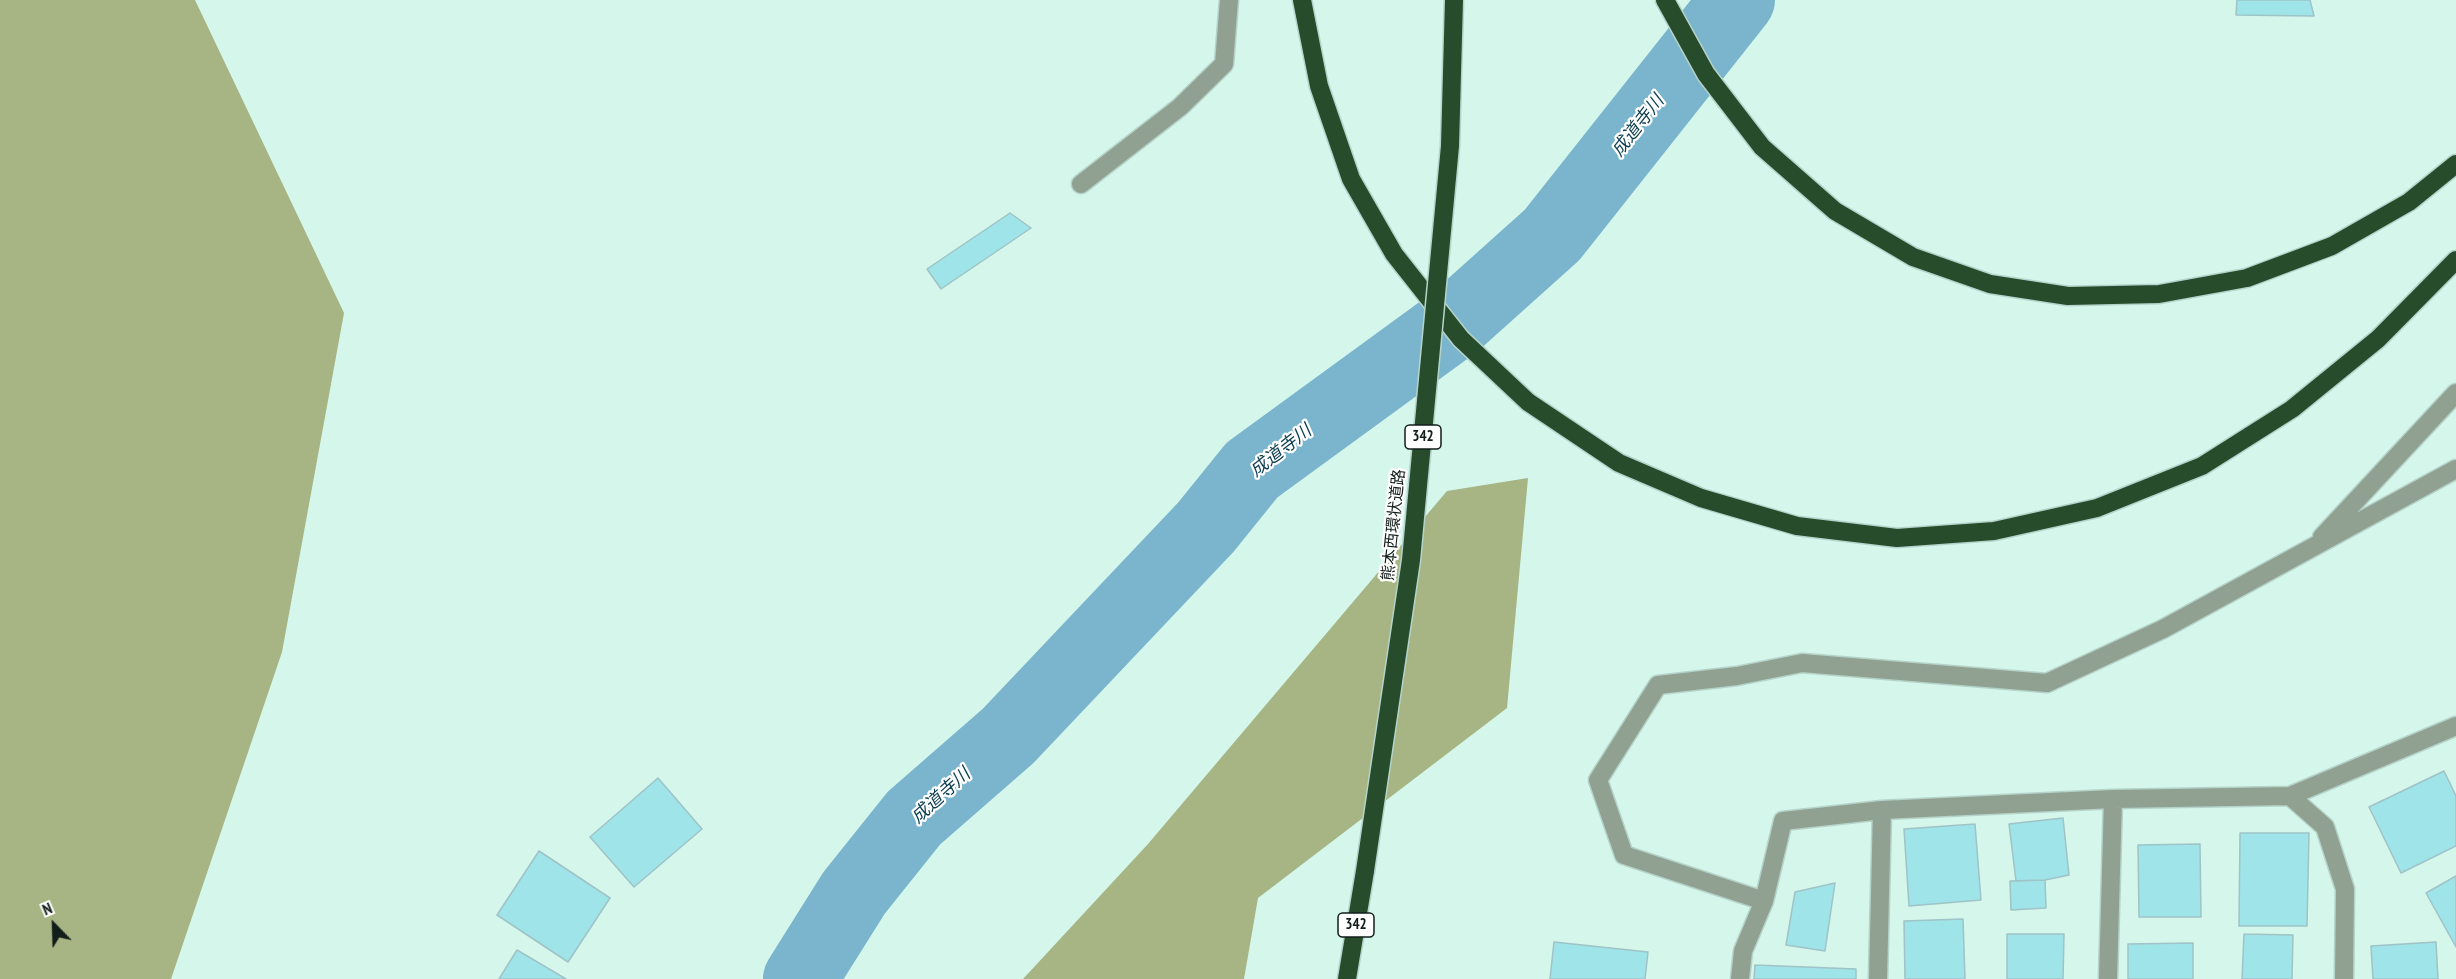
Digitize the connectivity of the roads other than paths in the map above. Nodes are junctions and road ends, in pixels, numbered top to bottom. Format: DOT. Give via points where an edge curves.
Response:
graph roads {
  1 [pos="1229,0"];
  2 [pos="1302,0"];
  3 [pos="1454,0"];
  4 [pos="1665,0"];
  5 [pos="2456,164"];
  6 [pos="1081,184"];
  7 [pos="2456,260"];
  8 [pos="2456,393"];
  9 [pos="2456,469"];
  10 [pos="2311,549"];
  11 [pos="2456,726"];
  12 [pos="2290,796"];
  13 [pos="2113,799"];
  14 [pos="1882,810"];
  15 [pos="1764,901"];
  16 [pos="1347,979"];
  17 [pos="1740,979"];
  18 [pos="1878,979"];
  19 [pos="2108,979"];
  20 [pos="2344,979"];
  1 -- 6 [label="street" via="1224,64 1180,107"];
  2 -- 7 [label="highway" via="1319,86 1351,179 1394,254 1469,347 1528,402 1619,463 1701,498 1797,526 1898,538 1994,531 2097,508 2202,466 2292,409 2378,339"];
  3 -- 16 [label="highway, 熊本西環状道路 / 342, bridge" via="1450,146 1411,560"];
  4 -- 5 [label="highway" via="1706,74 1762,147 1835,212 1912,257 1990,284 2068,297 2159,294 2247,278 2332,246 2409,202"];
  8 -- 10 [label="street"];
  9 -- 10 [label="street"];
  10 -- 15 [label="street" via="2163,629 2048,683 1802,663 1737,676 1658,685 1598,780 1624,855"];
  11 -- 12 [label="street"];
  12 -- 13 [label="street"];
  12 -- 20 [label="street" via="2325,827 2345,889"];
  13 -- 14 [label="street"];
  13 -- 19 [label="street"];
  14 -- 15 [label="street" via="1783,821"];
  14 -- 18 [label="street"];
  15 -- 17 [label="street" via="1743,951"];
}
